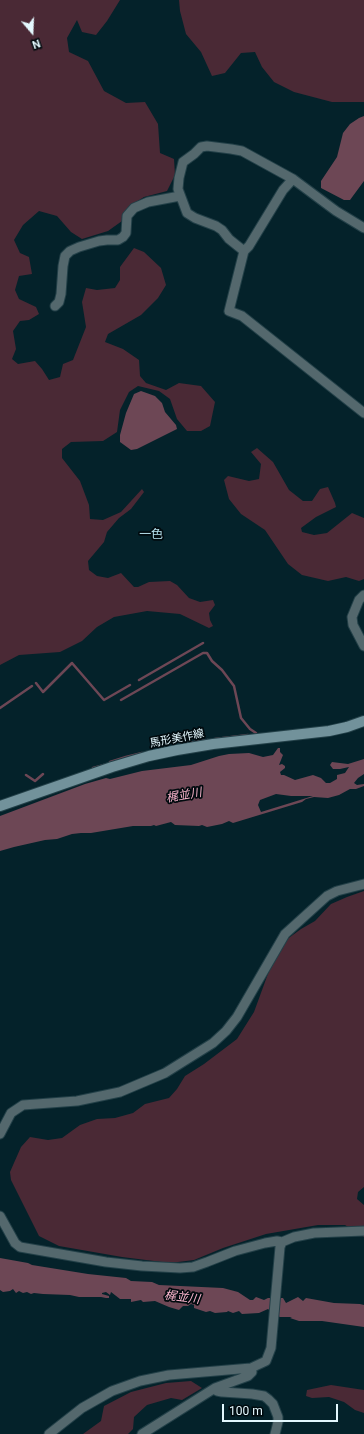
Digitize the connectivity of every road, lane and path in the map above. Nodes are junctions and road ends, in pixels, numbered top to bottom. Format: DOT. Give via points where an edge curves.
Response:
graph roads {
  1 [pos="293,180"];
  2 [pos="180,196"];
  3 [pos="364,228"];
  4 [pos="244,251"];
  5 [pos="55,306"];
  6 [pos="364,413"];
  7 [pos="364,595"];
  8 [pos="364,646"];
  9 [pos="364,721"];
  10 [pos="0,806"];
  11 [pos="364,884"];
  12 [pos="0,1134"];
  13 [pos="0,1216"];
  14 [pos="364,1231"];
  15 [pos="282,1242"];
  16 [pos="251,1368"];
  17 [pos="215,1388"];
  18 [pos="49,1434"];
  19 [pos="142,1434"];
  20 [pos="275,1434"];
  1 -- 2 [label="street" via="242,151 207,146 201,147 182,162 178,189"];
  1 -- 3 [label="street"];
  1 -- 4 [label="street" via="283,190"];
  2 -- 4 [label="street" via="187,213 222,230"];
  2 -- 5 [label="street" via="148,202 134,208 127,216 126,233 118,240 98,241 70,251 63,266 61,294"];
  4 -- 6 [label="street" via="230,311 242,316"];
  7 -- 8 [label="street" via="352,617 353,625"];
  9 -- 10 [label="main road, 馬形美作線" via="329,731 213,744 156,755"];
  11 -- 12 [label="street" via="327,896 285,934 237,1017 213,1043 165,1072 120,1092 77,1101 23,1105 11,1113"];
  13 -- 15 [label="street" via="15,1243 20,1247 142,1266 193,1267 235,1251 265,1243"];
  14 -- 15 [label="street" via="314,1233"];
  15 -- 16 [label="street" via="269,1356 266,1361"];
  16 -- 17 [label="street" via="252,1372 248,1376"];
  16 -- 18 [label="street" via="140,1381 112,1391 82,1408"];
  17 -- 19 [label="street"];
  17 -- 20 [label="street" via="217,1391 252,1394 268,1399 278,1417"];
}
